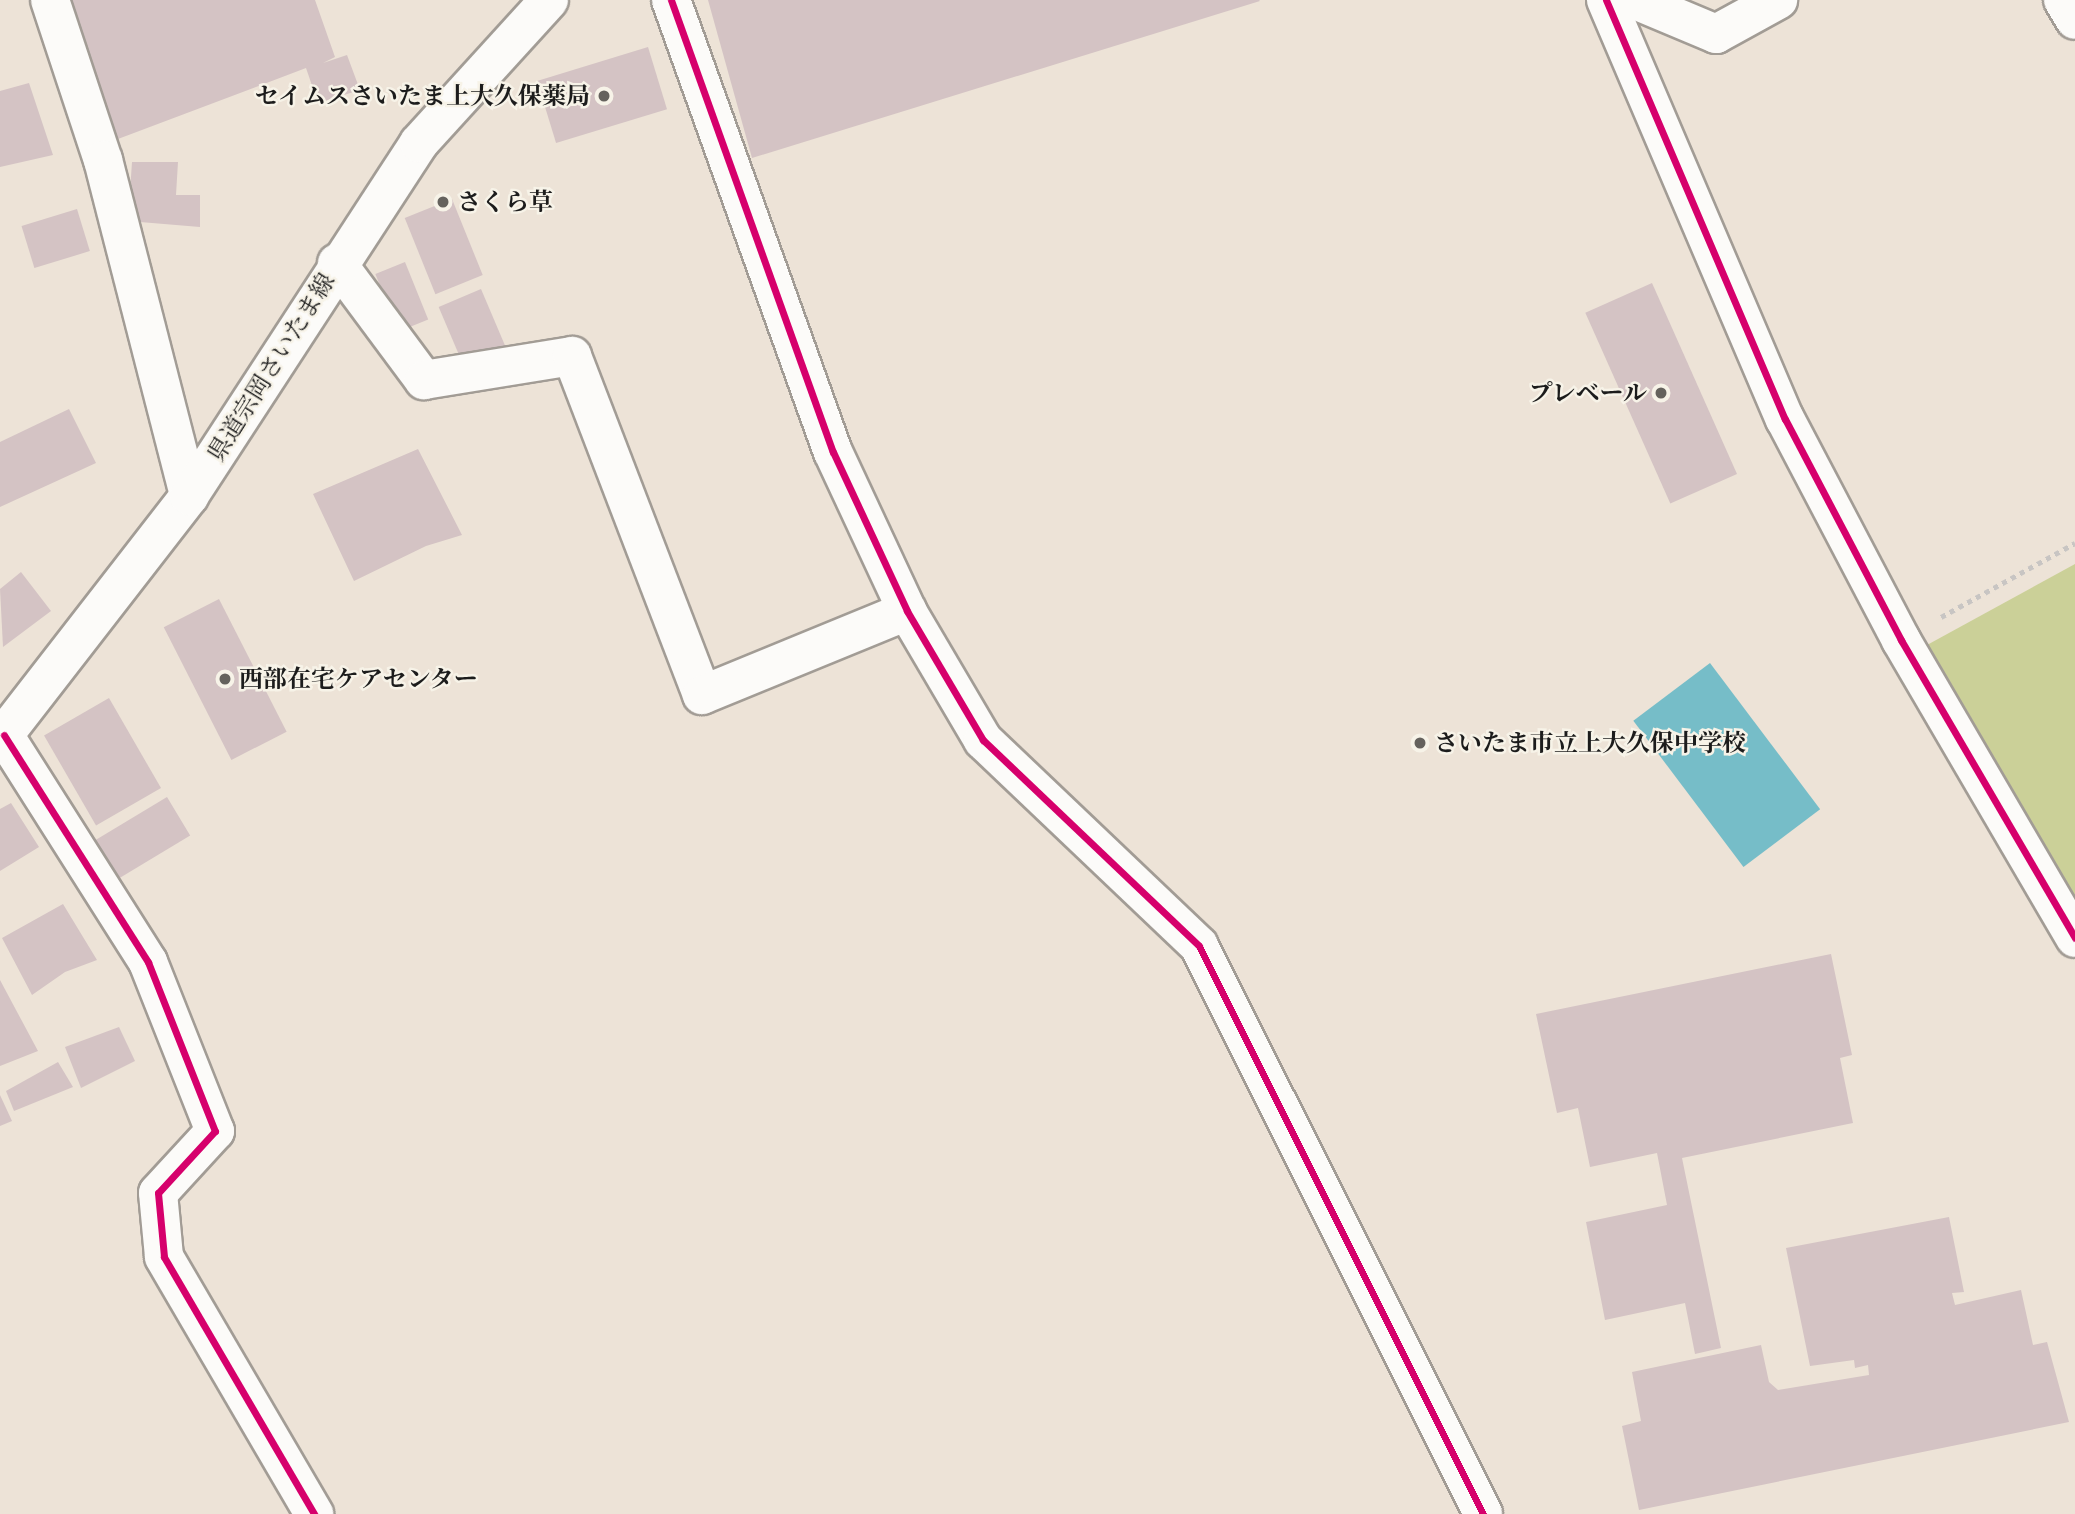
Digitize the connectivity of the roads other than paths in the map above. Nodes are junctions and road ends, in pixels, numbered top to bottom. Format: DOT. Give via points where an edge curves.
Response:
graph roads {
  1 [pos="50,0"];
  2 [pos="549,0"];
  3 [pos="671,0"];
  4 [pos="1606,0"];
  5 [pos="1635,0"];
  6 [pos="1778,0"];
  7 [pos="2063,0"];
  8 [pos="2075,20"];
  9 [pos="337,263"];
  10 [pos="189,496"];
  11 [pos="907,611"];
  12 [pos="2,738"];
  13 [pos="2075,938"];
  14 [pos="314,1514"];
  15 [pos="1483,1514"];
  1 -- 10 [label="street" via="103,160"];
  2 -- 9 [label="street, 県道宗岡さいたま線" via="419,143"];
  3 -- 11 [label="street" via="833,452"];
  4 -- 13 [label="street" via="1785,419 1901,640"];
  5 -- 6 [label="street" via="1716,34"];
  7 -- 8 [label="street"];
  9 -- 10 [label="street, 県道宗岡さいたま線"];
  9 -- 11 [label="street" via="424,380 572,356 702,695"];
  10 -- 12 [label="street, 県道宗岡さいたま線"];
  11 -- 15 [label="street" via="983,740 1199,946"];
  12 -- 14 [label="street" via="148,962 215,1131 158,1192 164,1257"];
}
